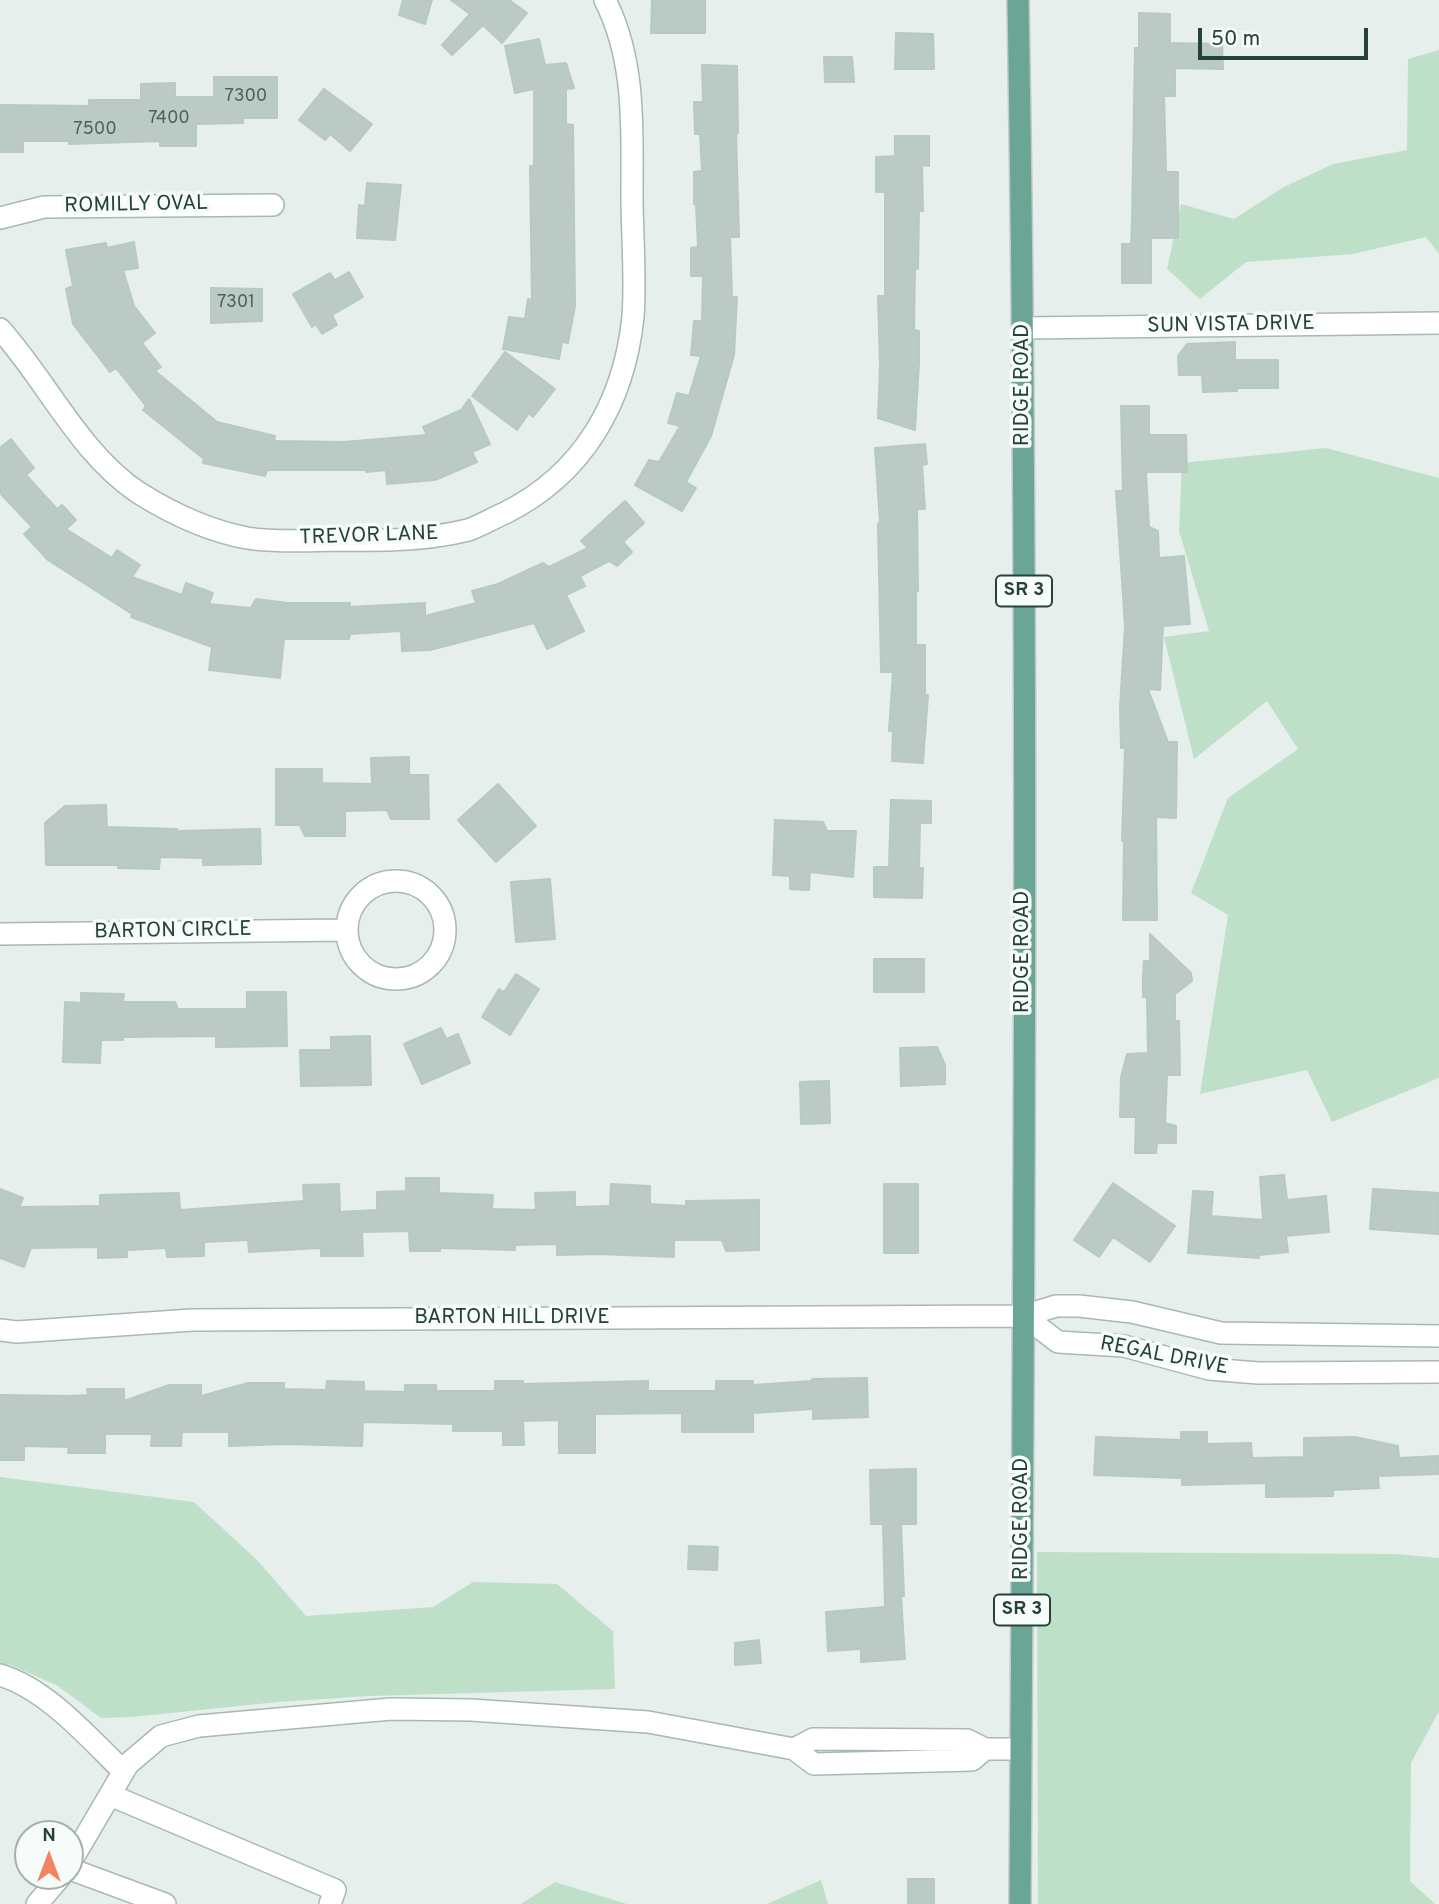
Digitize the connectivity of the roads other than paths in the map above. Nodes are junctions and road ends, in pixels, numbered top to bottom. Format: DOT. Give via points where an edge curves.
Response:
graph roads {
  1 [pos="605,0"];
  2 [pos="1018,0"];
  3 [pos="273,205"];
  4 [pos="0,218"];
  5 [pos="1439,323"];
  6 [pos="1024,328"];
  7 [pos="0,329"];
  8 [pos="346,930"];
  9 [pos="0,934"];
  10 [pos="1024,1316"];
  11 [pos="0,1330"];
  12 [pos="1336,1335"];
  13 [pos="1439,1336"];
  14 [pos="1336,1372"];
  15 [pos="1439,1372"];
  16 [pos="0,1675"];
  17 [pos="1021,1749"];
  18 [pos="123,1771"];
  19 [pos="110,1794"];
  20 [pos="84,1841"];
  21 [pos="84,1872"];
  22 [pos="49,1890"];
  23 [pos="37,1904"];
  24 [pos="165,1904"];
  25 [pos="330,1904"];
  26 [pos="1020,1904"];
  1 -- 7 [label="street, TREVOR LANE" via="625,54 632,98 633,316 627,355 616,395 586,447 527,502 472,529 432,538 247,538 208,527 138,492 108,467"];
  2 -- 6 [label="main road, RIDGE ROAD / SR 3"];
  3 -- 4 [label="street, ROMILLY OVAL" via="44,207"];
  5 -- 6 [label="street, SUN VISTA DRIVE"];
  6 -- 10 [label="main road, RIDGE ROAD / SR 3"];
  8 -- 8 [label="street" via="356,901 367,890 396,881 425,890 436,901 445,930 433,961 404,978 371,972 349,947"];
  8 -- 9 [label="street, BARTON CIRCLE"];
  10 -- 11 [label="street, BARTON HILL DRIVE" via="192,1320"];
  10 -- 12 [label="street, REGAL DRIVE" via="1056,1306 1079,1306 1132,1312 1221,1333"];
  10 -- 14 [label="street, REGAL DRIVE" via="1058,1342 1124,1346 1209,1369"];
  10 -- 17 [label="main road, RIDGE ROAD / SR 3"];
  12 -- 13 [label="street, REGAL DRIVE"];
  12 -- 14 [label="street"];
  14 -- 15 [label="street, REGAL DRIVE"];
  16 -- 18 [label="street" via="19,1680 69,1718"];
  17 -- 18 [label="street" via="985,1749 967,1740 813,1739 794,1749 648,1722 391,1709 199,1726 161,1736"];
  17 -- 26 [label="main road, RIDGE ROAD / SR 3"];
  18 -- 19 [label="street"];
  19 -- 20 [label="street"];
  19 -- 25 [label="street" via="335,1890"];
  21 -- 24 [label="street"];
  22 -- 23 [label="street"];
}
